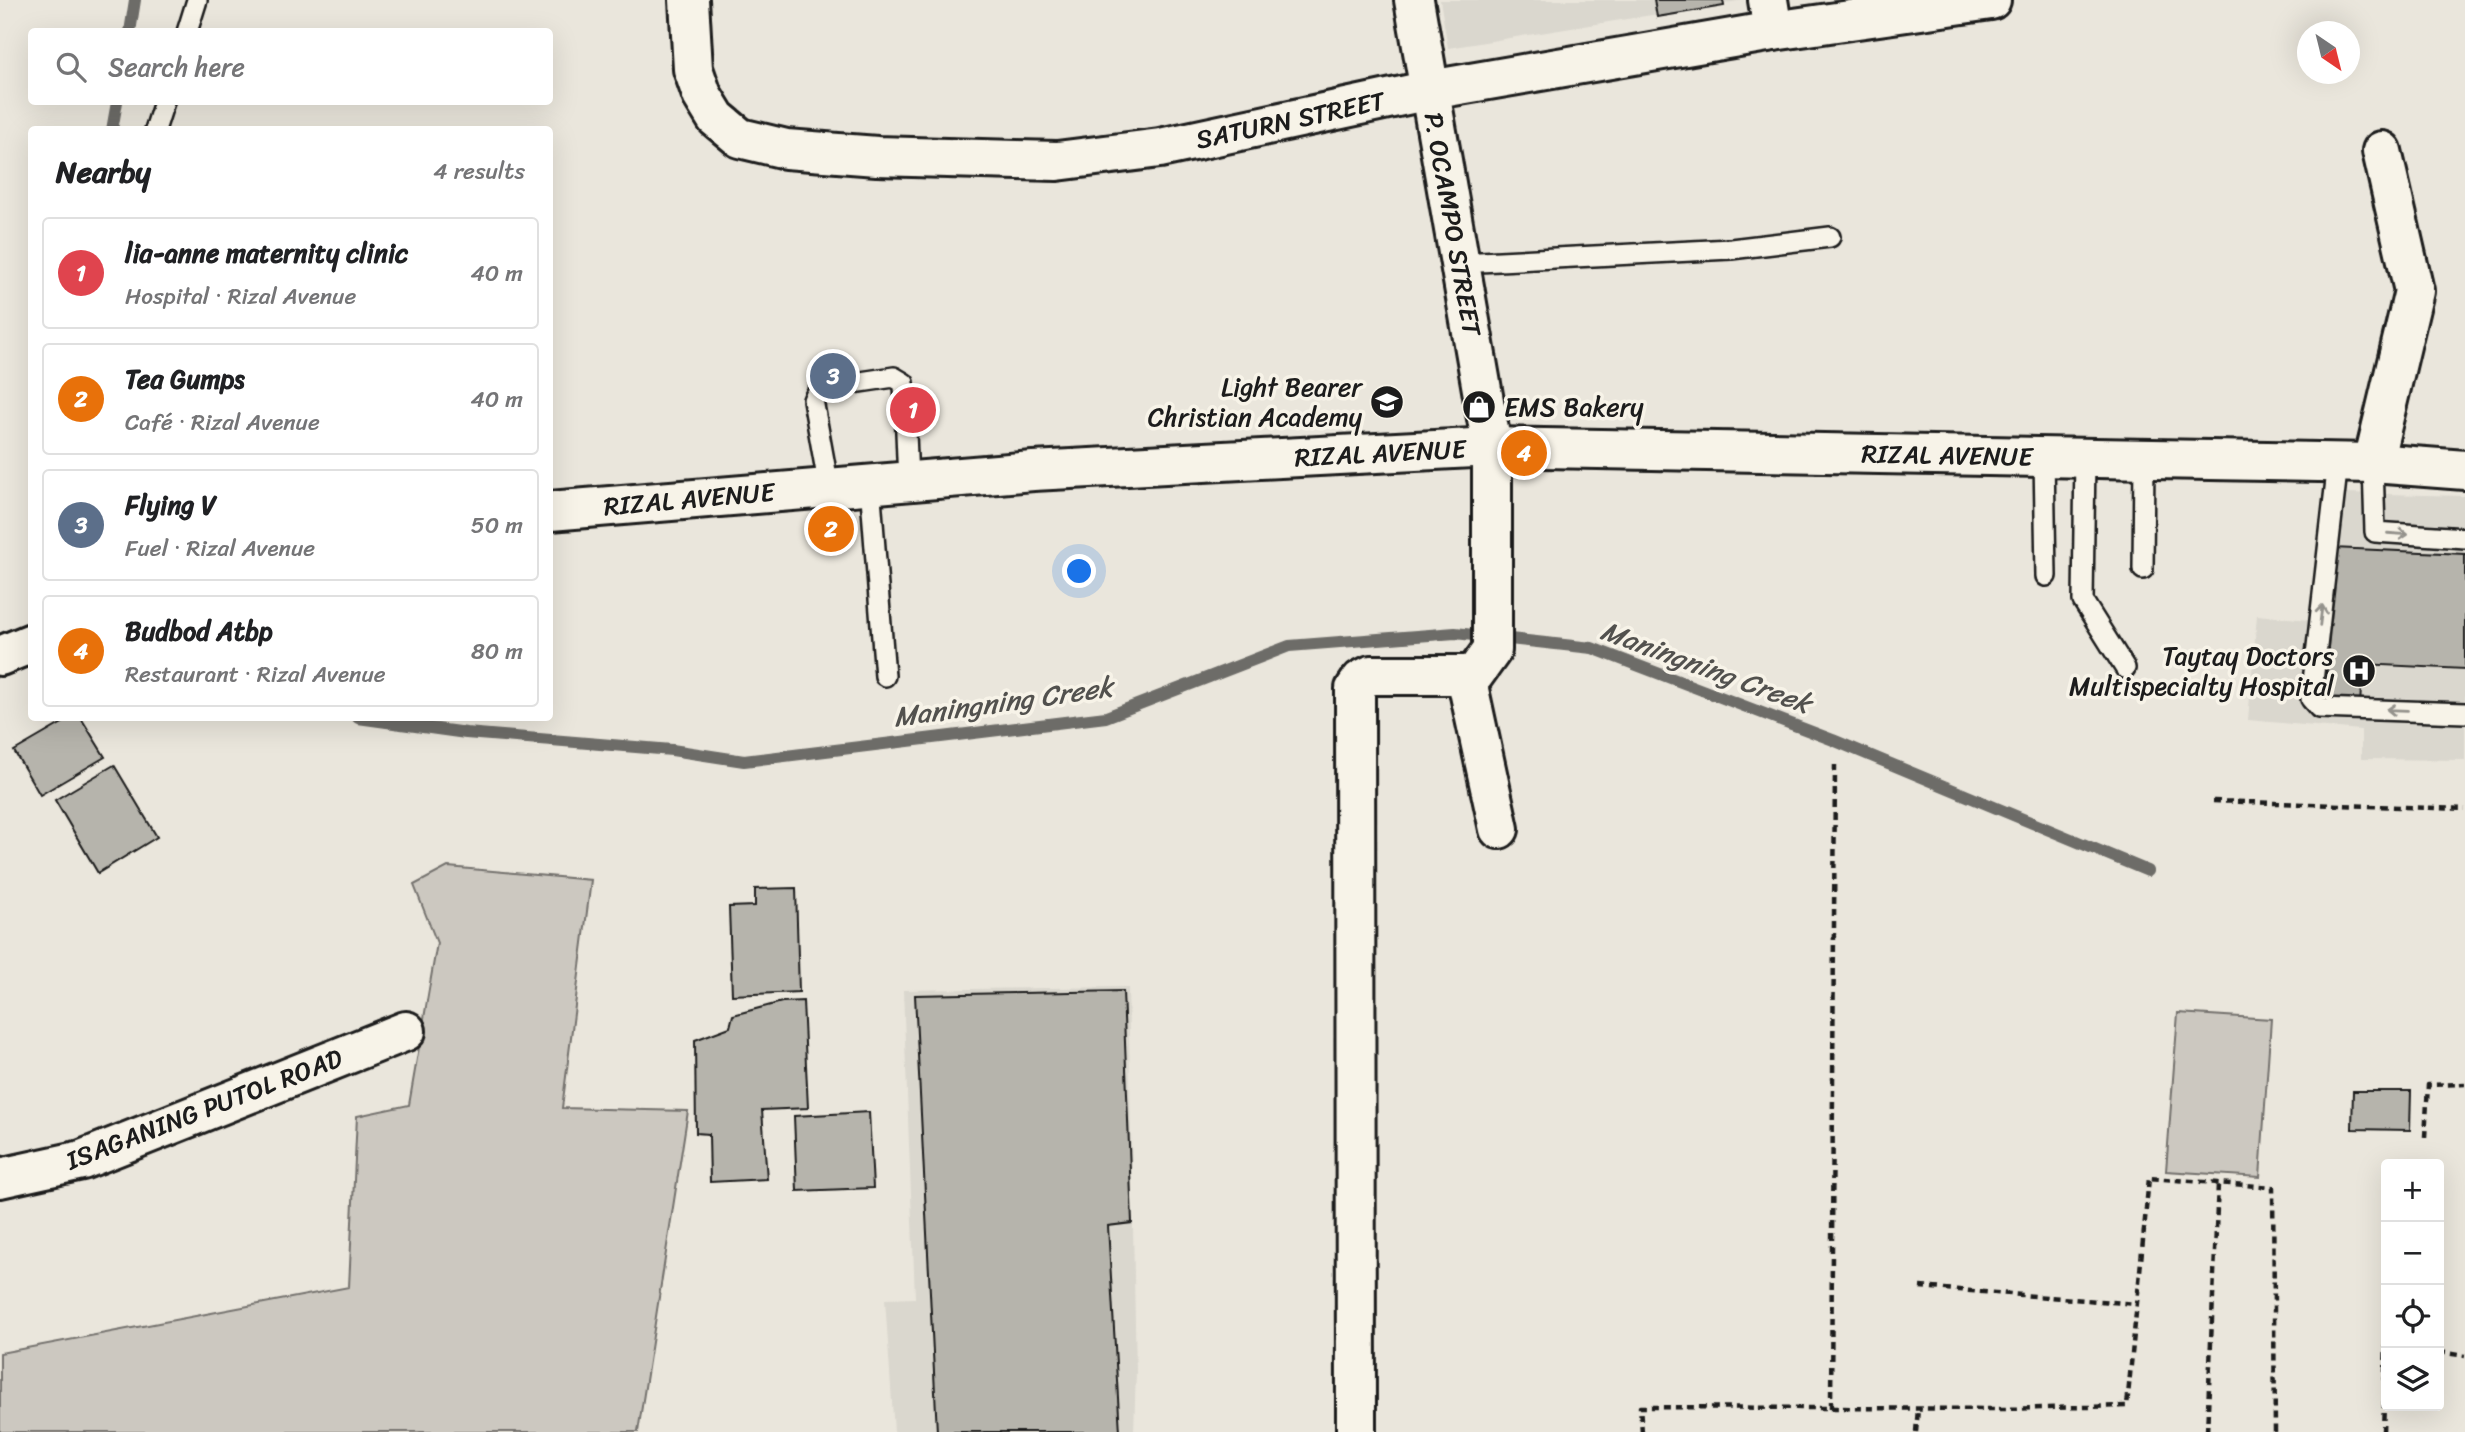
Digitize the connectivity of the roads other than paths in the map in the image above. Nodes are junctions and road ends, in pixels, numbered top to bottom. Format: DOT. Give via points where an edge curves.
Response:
graph roads {
  1 [pos="197,0"];
  2 [pos="689,0"];
  3 [pos="1413,0"];
  4 [pos="1991,0"];
  5 [pos="1770,16"];
  6 [pos="188,28"];
  7 [pos="1430,90"];
  8 [pos="163,105"];
  9 [pos="156,126"];
  10 [pos="2382,151"];
  11 [pos="1830,237"];
  12 [pos="1460,263"];
  13 [pos="1492,447"];
  14 [pos="2044,457"];
  15 [pos="2085,457"];
  16 [pos="2144,458"];
  17 [pos="2356,462"];
  18 [pos="2465,470"];
  19 [pos="908,482"];
  20 [pos="870,484"];
  21 [pos="829,488"];
  22 [pos="553,511"];
  23 [pos="2465,538"];
  24 [pos="2143,569"];
  25 [pos="2046,576"];
  26 [pos="28,645"];
  27 [pos="1484,652"];
  28 [pos="0,656"];
  29 [pos="2125,668"];
  30 [pos="885,676"];
  31 [pos="2465,713"];
  32 [pos="1499,829"];
  33 [pos="406,1031"];
  34 [pos="0,1178"];
  35 [pos="1356,1432"];
  1 -- 6 [label="lane"];
  2 -- 7 [label="street, SATURN STREET" via="693,69 716,118 740,138 786,149 1057,161 1160,148"];
  3 -- 7 [label="street, P. OCAMPO STREET"];
  4 -- 5 [label="street, SATURN STREET"];
  5 -- 7 [label="street, SATURN STREET"];
  7 -- 12 [label="street, P. OCAMPO STREET"];
  8 -- 9 [label="lane"];
  10 -- 17 [label="street" via="2414,291"];
  11 -- 12 [label="lane" via="1731,249"];
  12 -- 13 [label="street, P. OCAMPO STREET"];
  13 -- 14 [label="street, RIZAL AVENUE"];
  13 -- 19 [label="street, RIZAL AVENUE"];
  13 -- 27 [label="street, P. OCAMPO STREET"];
  14 -- 15 [label="street, RIZAL AVENUE"];
  14 -- 25 [label="lane"];
  15 -- 16 [label="street, RIZAL AVENUE"];
  15 -- 29 [label="lane" via="2083,601"];
  16 -- 17 [label="street, RIZAL AVENUE"];
  16 -- 24 [label="lane"];
  17 -- 18 [label="street, RIZAL AVENUE"];
  17 -- 23 [label="lane, one-way" via="2375,532"];
  31 -- 17 [label="lane, one-way" via="2319,708 2311,699"];
  19 -- 20 [label="street, RIZAL AVENUE"];
  19 -- 21 [label="lane" via="904,383 894,377 820,388 813,400"];
  20 -- 21 [label="street, RIZAL AVENUE"];
  20 -- 30 [label="lane"];
  21 -- 22 [label="street, RIZAL AVENUE"];
  26 -- 28 [label="street"];
  27 -- 32 [label="street, P. OCAMPO STREET"];
  27 -- 35 [label="street" via="1371,675 1355,689"];
  33 -- 34 [label="street, ISAGANING PUTOL ROAD" via="82,1160"];
}
